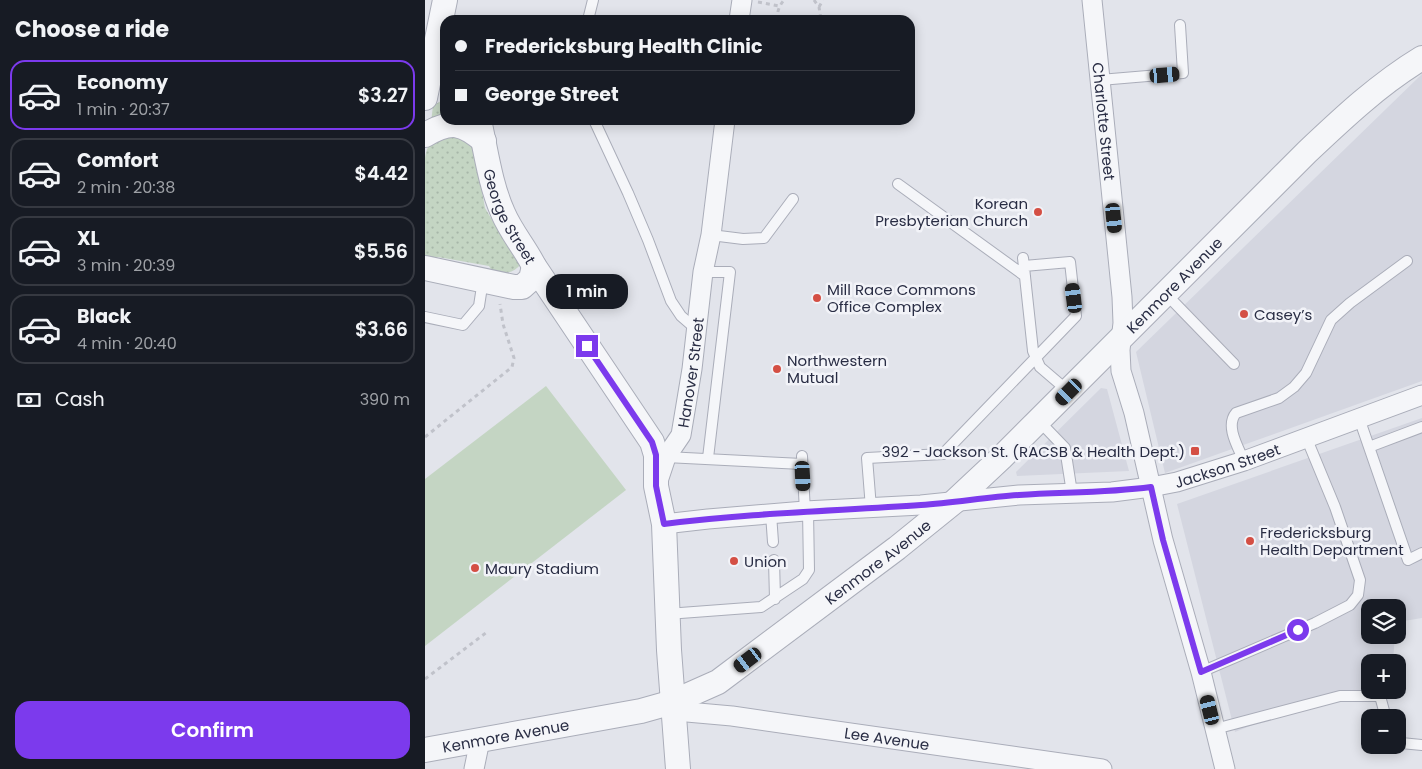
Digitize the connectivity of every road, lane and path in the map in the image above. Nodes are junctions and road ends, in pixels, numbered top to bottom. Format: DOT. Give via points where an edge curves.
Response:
graph roads {
  1 [pos="445,0"];
  2 [pos="452,0"];
  3 [pos="593,0"];
  4 [pos="783,0"];
  5 [pos="814,0"];
  6 [pos="823,0"];
  7 [pos="1092,0"];
  8 [pos="750,1"];
  9 [pos="779,6"];
  10 [pos="819,7"];
  11 [pos="442,15"];
  12 [pos="457,15"];
  13 [pos="589,15"];
  14 [pos="742,15"];
  15 [pos="777,15"];
  16 [pos="820,15"];
  17 [pos="440,24"];
  18 [pos="1180,26"];
  19 [pos="1422,58"];
  20 [pos="1101,80"];
  21 [pos="425,98"];
  22 [pos="449,125"];
  23 [pos="456,125"];
  24 [pos="596,125"];
  25 [pos="724,125"];
  26 [pos="482,131"];
  27 [pos="425,135"];
  28 [pos="898,184"];
  29 [pos="793,199"];
  30 [pos="711,235"];
  31 [pos="1407,261"];
  32 [pos="534,266"];
  33 [pos="1024,267"];
  34 [pos="425,268"];
  35 [pos="703,272"];
  36 [pos="483,280"];
  37 [pos="1166,294"];
  38 [pos="500,300"];
  39 [pos="425,316"];
  40 [pos="696,329"];
  41 [pos="1121,339"];
  42 [pos="1036,358"];
  43 [pos="1234,364"];
  44 [pos="1069,392"];
  45 [pos="1422,395"];
  46 [pos="1359,418"];
  47 [pos="1039,421"];
  48 [pos="1422,428"];
  49 [pos="425,437"];
  50 [pos="1306,437"];
  51 [pos="1369,448"];
  52 [pos="666,457"];
  53 [pos="708,458"];
  54 [pos="1243,461"];
  55 [pos="656,486"];
  56 [pos="1151,487"];
  57 [pos="1072,494"];
  58 [pos="954,502"];
  59 [pos="871,508"];
  60 [pos="806,511"];
  61 [pos="771,514"];
  62 [pos="664,524"];
  63 [pos="773,542"];
  64 [pos="1422,553"];
  65 [pos="774,560"];
  66 [pos="775,599"];
  67 [pos="667,614"];
  68 [pos="487,632"];
  69 [pos="1201,672"];
  70 [pos="425,679"];
  71 [pos="673,702"];
  72 [pos="1384,709"];
  73 [pos="1215,729"];
  74 [pos="479,740"];
  75 [pos="1406,743"];
  76 [pos="1422,745"];
  77 [pos="425,750"];
  78 [pos="475,769"];
  79 [pos="678,769"];
  80 [pos="1102,769"];
  81 [pos="1225,769"];
  1 -- 11 [label="street"];
  2 -- 12 [label="street"];
  3 -- 13 [label="lane"];
  4 -- 9 [label="path"];
  5 -- 10 [label="path"];
  6 -- 10 [label="path"];
  7 -- 20 [label="street, Charlotte Street"];
  8 -- 9 [label="path"];
  8 -- 14 [label="street"];
  9 -- 15 [label="path"];
  10 -- 16 [label="path"];
  17 -- 21 [label="street"];
  18 -- 20 [label="lane" via="1183,73"];
  19 -- 37 [label="street, Kenmore Avenue" via="1358,104"];
  20 -- 41 [label="street, Charlotte Street" via="1122,297"];
  22 -- 27 [label="street"];
  23 -- 26 [label="street"];
  24 -- 40 [label="lane" via="629,193 671,301"];
  25 -- 30 [label="street, Hanover Street"];
  26 -- 32 [label="street, George Street" via="503,214"];
  28 -- 33 [label="lane"];
  29 -- 30 [label="lane" via="764,238"];
  30 -- 35 [label="street, Hanover Street"];
  31 -- 54 [label="lane" via="1331,320 1305,373 1294,387 1279,398 1237,413 1232,418 1231,426"];
  32 -- 36 [label="street" via="531,278 522,286"];
  32 -- 55 [label="street, George Street" via="652,442 656,455"];
  33 -- 42 [label="lane"];
  33 -- 42 [label="lane" via="1069,262 1071,271 1076,316"];
  34 -- 36 [label="street"];
  35 -- 40 [label="street, Hanover Street"];
  35 -- 53 [label="lane" via="730,272"];
  36 -- 39 [label="lane" via="479,306 463,325"];
  37 -- 41 [label="street, Kenmore Avenue"];
  37 -- 43 [label="lane"];
  38 -- 49 [label="path" via="503,324 514,358 512,367"];
  40 -- 52 [label="street, Hanover Street" via="681,435"];
  41 -- 44 [label="street, Kenmore Avenue"];
  41 -- 56 [label="street, Charlotte Street" via="1121,371"];
  42 -- 44 [label="lane" via="1040,367"];
  42 -- 59 [label="lane" via="943,454 867,458"];
  44 -- 47 [label="street, Kenmore Avenue"];
  45 -- 46 [label="street, Jackson Street"];
  46 -- 50 [label="street, Jackson Street"];
  46 -- 51 [label="lane"];
  47 -- 57 [label="lane" via="1065,448"];
  47 -- 58 [label="street, Kenmore Avenue"];
  48 -- 51 [label="lane"];
  50 -- 54 [label="street, Jackson Street"];
  50 -- 69 [label="lane" via="1360,580 1358,594 1350,605 1315,623"];
  51 -- 64 [label="lane" via="1408,560"];
  52 -- 53 [label="lane"];
  52 -- 55 [label="street, Hanover Street"];
  53 -- 60 [label="lane" via="802,460"];
  54 -- 56 [label="street, Jackson Street"];
  55 -- 62 [label="street"];
  56 -- 57 [label="street, Jackson Street"];
  56 -- 69 [label="street, Charlotte Street"];
  57 -- 58 [label="street, Jackson Street" via="1019,495"];
  58 -- 59 [label="street, Jackson Street"];
  58 -- 71 [label="street, Kenmore Avenue" via="718,682"];
  59 -- 60 [label="street, Jackson Street"];
  60 -- 61 [label="street, Jackson Street"];
  60 -- 66 [label="lane" via="809,570 803,579"];
  61 -- 62 [label="street, Jackson Street"];
  61 -- 63 [label="lane"];
  62 -- 67 [label="street"];
  65 -- 66 [label="lane"];
  66 -- 67 [label="lane" via="761,607"];
  67 -- 71 [label="street"];
  68 -- 70 [label="path"];
  69 -- 73 [label="street, Charlotte Street"];
  71 -- 74 [label="street, Kenmore Avenue" via="641,711"];
  71 -- 79 [label="street"];
  71 -- 80 [label="street, Lee Avenue" via="687,712"];
  72 -- 73 [label="lane" via="1380,696 1341,696"];
  73 -- 81 [label="street, Charlotte Street"];
  74 -- 77 [label="street, Kenmore Avenue"];
  74 -- 78 [label="street"];
  75 -- 76 [label="lane"];
}
